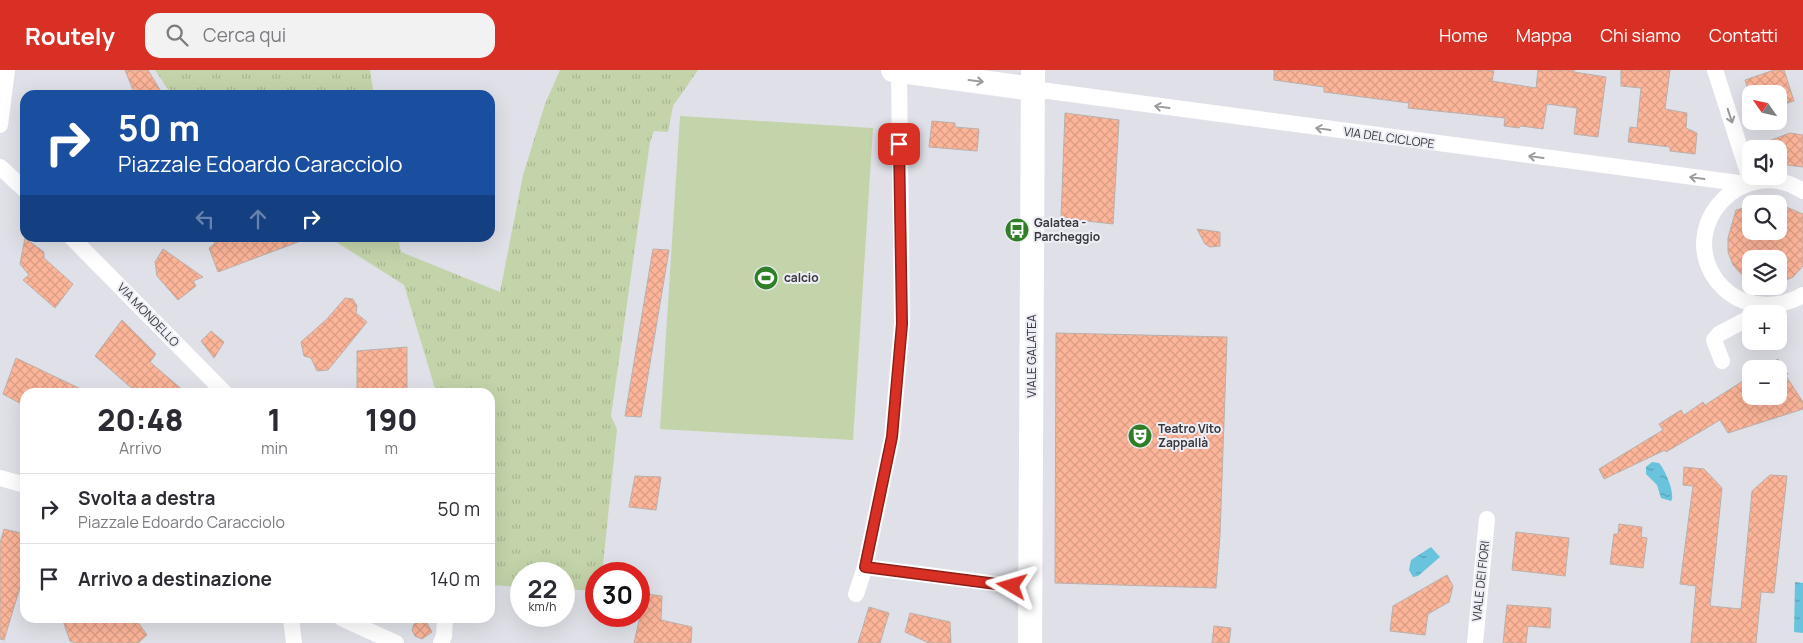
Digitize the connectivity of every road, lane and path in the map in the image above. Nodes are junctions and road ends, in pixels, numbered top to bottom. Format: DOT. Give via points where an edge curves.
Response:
graph roads {
  1 [pos="7,70"];
  2 [pos="1715,70"];
  3 [pos="896,71"];
  4 [pos="1033,79"];
  5 [pos="0,125"];
  6 [pos="1742,160"];
  7 [pos="0,167"];
  8 [pos="1742,182"];
  9 [pos="1787,184"];
  10 [pos="20,185"];
  11 [pos="1745,185"];
  12 [pos="1803,191"];
  13 [pos="76,242"];
  14 [pos="1803,295"];
  15 [pos="1755,305"];
  16 [pos="1777,305"];
  17 [pos="1742,322"];
  18 [pos="1722,361"];
  19 [pos="220,388"];
  20 [pos="0,478"];
  21 [pos="20,484"];
  22 [pos="1487,519"];
  23 [pos="865,567"];
  24 [pos="1030,588"];
  25 [pos="856,594"];
  26 [pos="292,623"];
  27 [pos="352,623"];
  28 [pos="444,623"];
  29 [pos="294,643"];
  30 [pos="396,643"];
  31 [pos="442,643"];
  32 [pos="1030,643"];
  33 [pos="1475,643"];
  1 -- 5 [label="street"];
  2 -- 6 [label="street, one-way"];
  3 -- 4 [label="main road, one-way"];
  3 -- 23 [label="street" via="902,324 892,437"];
  8 -- 4 [label="street, VIA DEL CICLOPE, one-way"];
  4 -- 24 [label="main road, VIALE GALATEA"];
  7 -- 10 [label="street"];
  9 -- 12 [label="street, VIA DEL CICLOPE"];
  11 -- 15 [label="street" via="1730,192 1713,213 1704,239 1706,257 1713,274 1731,294"];
  13 -- 19 [label="street, VIA MONDELLO"];
  14 -- 16 [label="street"];
  17 -- 18 [label="street" via="1714,340"];
  20 -- 21 [label="street"];
  22 -- 33 [label="street, VIALE DEI FIORI"];
  23 -- 24 [label="street"];
  23 -- 25 [label="street"];
  24 -- 32 [label="main road, VIALE GALATEA"];
  26 -- 29 [label="street"];
  27 -- 30 [label="street"];
  28 -- 31 [label="street"];
}
